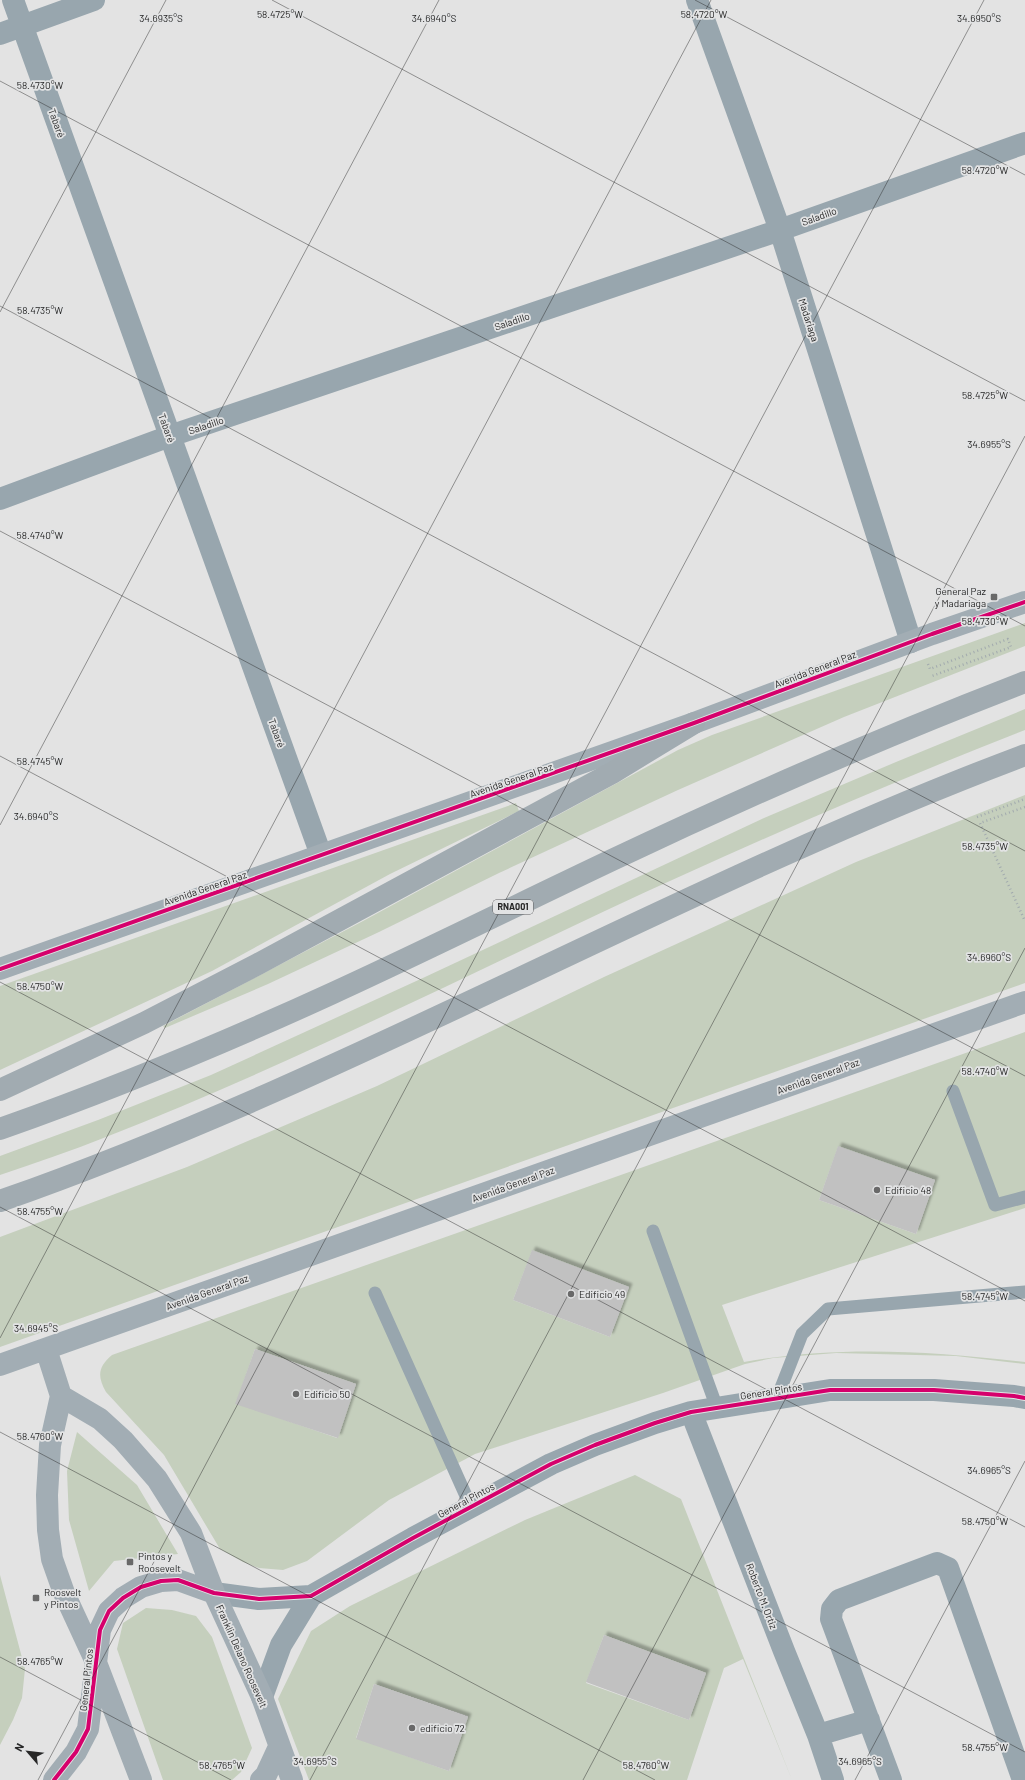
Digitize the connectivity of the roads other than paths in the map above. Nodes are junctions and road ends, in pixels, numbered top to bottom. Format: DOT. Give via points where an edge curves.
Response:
graph roads {
  1 [pos="13,0"];
  2 [pos="94,0"];
  3 [pos="697,0"];
  4 [pos="23,26"];
  5 [pos="0,34"];
  6 [pos="1025,143"];
  7 [pos="780,230"];
  8 [pos="170,436"];
  9 [pos="0,499"];
  10 [pos="1025,602"];
  11 [pos="911,642"];
  12 [pos="1025,682"];
  13 [pos="694,724"];
  14 [pos="1025,755"];
  15 [pos="321,855"];
  16 [pos="0,968"];
  17 [pos="1025,1002"];
  18 [pos="0,1090"];
  19 [pos="953,1091"];
  20 [pos="0,1129"];
  21 [pos="1025,1197"];
  22 [pos="0,1201"];
  23 [pos="653,1231"];
  24 [pos="1025,1292"];
  25 [pos="374,1293"];
  26 [pos="46,1350"];
  27 [pos="0,1365"];
  28 [pos="61,1396"];
  29 [pos="777,1398"];
  30 [pos="1025,1398"];
  31 [pos="717,1408"];
  32 [pos="691,1412"];
  33 [pos="471,1506"];
  34 [pos="214,1593"];
  35 [pos="310,1596"];
  36 [pos="95,1660"];
  37 [pos="262,1697"];
  38 [pos="869,1720"];
  39 [pos="818,1736"];
  40 [pos="279,1747"];
  41 [pos="54,1780"];
  42 [pos="141,1780"];
  43 [pos="261,1780"];
  44 [pos="292,1780"];
  45 [pos="833,1780"];
  46 [pos="891,1780"];
  47 [pos="1023,1780"];
  1 -- 4 [label="street, Tabaré"];
  2 -- 4 [label="street"];
  3 -- 7 [label="street, Madariaga"];
  4 -- 5 [label="street"];
  4 -- 8 [label="street, Tabaré"];
  6 -- 7 [label="street, Saladillo"];
  7 -- 8 [label="street, Saladillo"];
  7 -- 11 [label="street, Madariaga"];
  8 -- 9 [label="street, Saladillo"];
  8 -- 15 [label="street, Tabaré"];
  10 -- 11 [label="street, Avenida General Paz"];
  11 -- 13 [label="street, Avenida General Paz"];
  12 -- 20 [label="highway, RNA001" via="805,772 312,1002 185,1058"];
  13 -- 15 [label="street, Avenida General Paz"];
  13 -- 18 [label="highway" via="612,773 279,953 144,1023"];
  14 -- 22 [label="highway" via="849,827 706,890 251,1102"];
  15 -- 16 [label="street, Avenida General Paz"];
  17 -- 26 [label="street, Avenida General Paz"];
  19 -- 21 [label="lane" via="995,1205"];
  23 -- 31 [label="lane"];
  24 -- 29 [label="lane" via="828,1309 802,1334"];
  25 -- 33 [label="lane"];
  26 -- 27 [label="street, Avenida General Paz"];
  26 -- 28 [label="street"];
  28 -- 34 [label="street, Franklin Delano Roosevelt" via="100,1419 123,1440 157,1479 191,1533"];
  28 -- 36 [label="street" via="50,1445 48,1530 52,1559 64,1593"];
  29 -- 30 [label="street, General Pintos" via="830,1390 934,1390"];
  29 -- 31 [label="street, General Pintos"];
  31 -- 32 [label="street, General Pintos"];
  32 -- 33 [label="street, General Pintos" via="595,1445 550,1464"];
  32 -- 39 [label="street, Roberto M. Ortiz"];
  33 -- 35 [label="street, General Pintos"];
  34 -- 35 [label="street, General Pintos" via="258,1599"];
  34 -- 36 [label="street, General Pintos" via="178,1580 161,1581 141,1587 122,1598 109,1611 100,1630"];
  34 -- 37 [label="street, Franklin Delano Roosevelt"];
  35 -- 37 [label="street" via="281,1645"];
  36 -- 41 [label="street, General Pintos" via="88,1729 76,1752"];
  36 -- 42 [label="street"];
  37 -- 40 [label="street, Franklin Delano Roosevelt"];
  38 -- 39 [label="street"];
  38 -- 46 [label="street"];
  38 -- 47 [label="street" via="831,1619 832,1609 839,1600 937,1564 948,1568"];
  39 -- 45 [label="street, Roberto M. Ortiz"];
  40 -- 43 [label="street"];
  40 -- 44 [label="street, Franklin Delano Roosevelt"];
}
